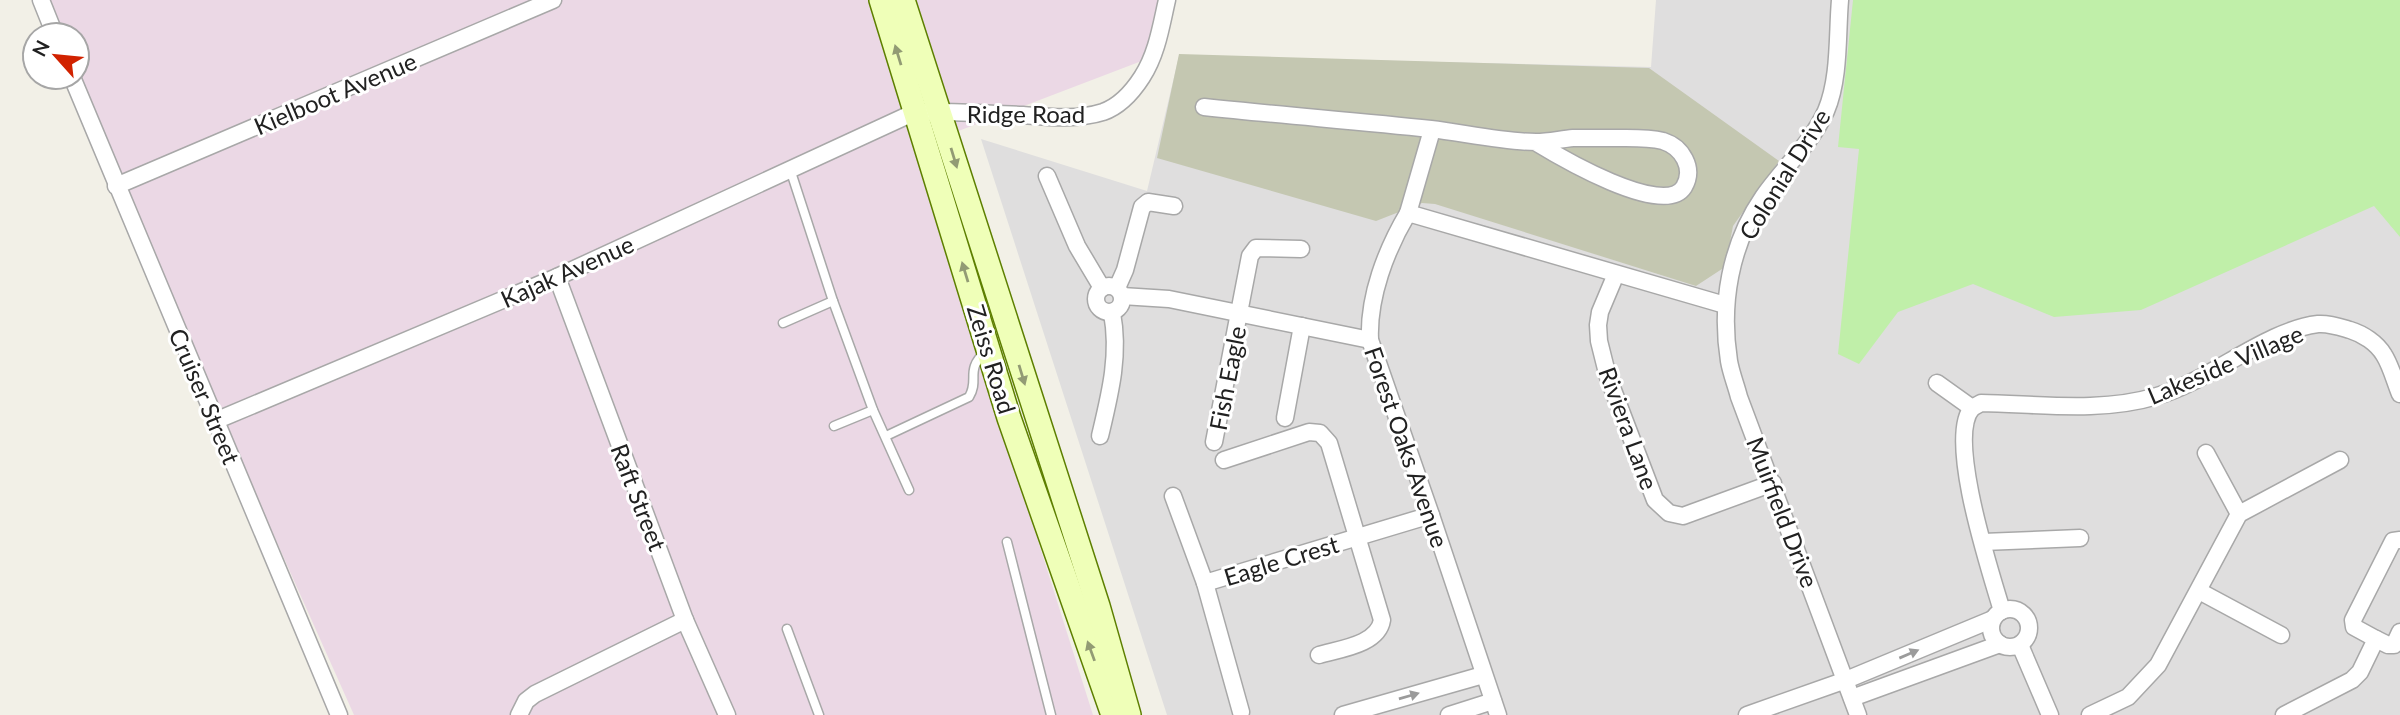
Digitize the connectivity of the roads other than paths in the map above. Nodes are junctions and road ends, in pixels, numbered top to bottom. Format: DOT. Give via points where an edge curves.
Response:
graph roads {
  1 [pos="41,0"];
  2 [pos="553,0"];
  3 [pos="881,0"];
  4 [pos="903,0"];
  5 [pos="1167,0"];
  6 [pos="1840,0"];
  7 [pos="49,21"];
  8 [pos="78,91"];
  9 [pos="1203,107"];
  10 [pos="940,111"];
  11 [pos="915,112"];
  12 [pos="1432,130"];
  13 [pos="1535,142"];
  14 [pos="790,169"];
  15 [pos="1047,176"];
  16 [pos="116,186"];
  17 [pos="1174,206"];
  18 [pos="1408,213"];
  19 [pos="1301,249"];
  20 [pos="1616,274"];
  21 [pos="557,277"];
  22 [pos="1114,291"];
  23 [pos="833,301"];
  24 [pos="1725,305"];
  25 [pos="1112,313"];
  26 [pos="1240,314"];
  27 [pos="783,323"];
  28 [pos="1302,326"];
  29 [pos="1370,340"];
  30 [pos="989,349"];
  31 [pos="1937,383"];
  32 [pos="2400,394"];
  33 [pos="1972,408"];
  34 [pos="873,410"];
  35 [pos="1285,418"];
  36 [pos="215,421"];
  37 [pos="834,426"];
  38 [pos="886,436"];
  39 [pos="1100,436"];
  40 [pos="1214,442"];
  41 [pos="2206,453"];
  42 [pos="1224,460"];
  43 [pos="2340,460"];
  44 [pos="1773,483"];
  45 [pos="909,490"];
  46 [pos="1173,496"];
  47 [pos="2239,514"];
  48 [pos="1431,515"];
  49 [pos="1357,536"];
  50 [pos="2080,538"];
  51 [pos="2400,540"];
  52 [pos="1007,542"];
  53 [pos="1983,542"];
  54 [pos="1205,583"];
  55 [pos="2199,591"];
  56 [pos="1997,615"];
  57 [pos="685,620"];
  58 [pos="787,629"];
  59 [pos="2400,632"];
  60 [pos="2281,635"];
  61 [pos="2376,639"];
  62 [pos="2000,645"];
  63 [pos="2020,645"];
  64 [pos="1319,655"];
  65 [pos="1483,675"];
  66 [pos="1846,680"];
  67 [pos="1852,698"];
  68 [pos="1495,708"];
  69 [pos="1241,712"];
  70 [pos="1362,712"];
  71 [pos="339,715"];
  72 [pos="519,715"];
  73 [pos="727,715"];
  74 [pos="819,715"];
  75 [pos="1051,715"];
  76 [pos="1113,715"];
  77 [pos="1129,715"];
  78 [pos="1343,715"];
  79 [pos="1449,715"];
  80 [pos="1747,715"];
  81 [pos="1858,715"];
  82 [pos="2050,715"];
  83 [pos="2090,715"];
  84 [pos="2284,715"];
  1 -- 7 [label="street"];
  2 -- 16 [label="street, Kielboot Avenue"];
  11 -- 3 [label="street, Zeiss Road, one-way"];
  4 -- 10 [label="street, Zeiss Road"];
  5 -- 10 [label="street, Ridge Road" via="1153,57 1143,76 1119,103 1105,111 1052,117"];
  6 -- 24 [label="street, Colonial Drive" via="1827,108 1749,222 1738,245"];
  8 -- 16 [label="street, Cruiser Street"];
  9 -- 12 [label="street"];
  10 -- 11 [label="street, Ridge Road"];
  10 -- 77 [label="street, Zeiss Road, one-way"];
  11 -- 14 [label="street, Kajak Avenue"];
  30 -- 11 [label="street, Zeiss Road, one-way"];
  12 -- 13 [label="street"];
  12 -- 18 [label="street, Forest Oaks Avenue"];
  13 -- 13 [label="street" via="1593,174 1655,195 1677,194 1687,181 1683,154 1661,141 1572,138"];
  14 -- 21 [label="street, Kajak Avenue"];
  14 -- 23 [label="lane"];
  15 -- 22 [label="street" via="1077,246"];
  16 -- 36 [label="street, Cruiser Street"];
  17 -- 22 [label="street" via="1148,202 1142,207 1125,270"];
  18 -- 20 [label="street"];
  18 -- 29 [label="street, Forest Oaks Avenue" via="1390,247 1370,316"];
  19 -- 26 [label="street, Fish Eagle" via="1256,248 1250,256"];
  20 -- 24 [label="street"];
  20 -- 44 [label="street, Riviera Lane" via="1600,312 1600,341 1608,377 1655,500 1669,513 1683,516"];
  21 -- 36 [label="street, Kajak Avenue"];
  21 -- 57 [label="street, Raft Street"];
  22 -- 25 [label="street" via="1121,306"];
  22 -- 25 [label="street" via="1098,292 1096,302 1102,311"];
  22 -- 26 [label="street, Fish Eagle"];
  23 -- 27 [label="lane"];
  23 -- 34 [label="lane"];
  24 -- 44 [label="street, Muirfield Drive" via="1729,363"];
  25 -- 39 [label="street" via="1115,365"];
  26 -- 28 [label="street, Fish Eagle"];
  26 -- 40 [label="street, Fish Eagle"];
  28 -- 29 [label="street, Fish Eagle"];
  28 -- 35 [label="street"];
  29 -- 48 [label="street, Forest Oaks Avenue"];
  30 -- 38 [label="lane" via="972,368 968,397"];
  76 -- 30 [label="street, Zeiss Road, one-way"];
  31 -- 33 [label="street"];
  32 -- 33 [label="street, Lakeside Village" via="2384,355 2371,341 2358,332 2319,324 2286,333 2159,396 2102,406 1981,403"];
  33 -- 53 [label="street" via="1964,427 1969,493"];
  34 -- 37 [label="lane"];
  34 -- 38 [label="lane"];
  36 -- 71 [label="street, Cruiser Street"];
  38 -- 45 [label="lane"];
  41 -- 47 [label="street"];
  42 -- 49 [label="street, Eagle Crest" via="1309,432 1320,433 1329,443"];
  43 -- 47 [label="street"];
  44 -- 66 [label="street, Muirfield Drive"];
  46 -- 54 [label="street, Eagle Crest"];
  47 -- 55 [label="street"];
  48 -- 49 [label="street, Eagle Crest"];
  48 -- 65 [label="street, Forest Oaks Avenue"];
  49 -- 54 [label="street, Eagle Crest"];
  49 -- 64 [label="street, Eagle Crest" via="1381,629 1371,639"];
  50 -- 53 [label="street"];
  51 -- 61 [label="street" via="2393,541 2353,620 2354,627"];
  52 -- 75 [label="lane"];
  53 -- 56 [label="street"];
  54 -- 69 [label="street, Eagle Crest"];
  55 -- 60 [label="street"];
  55 -- 83 [label="street" via="2167,651 2143,682 2120,702"];
  56 -- 62 [label="street" via="1992,633"];
  56 -- 63 [label="street" via="2015,609 2026,616 2028,635"];
  66 -- 56 [label="street, one-way"];
  57 -- 72 [label="street" via="535,694"];
  57 -- 73 [label="street, Raft Street"];
  58 -- 74 [label="lane"];
  59 -- 61 [label="street" via="2394,645"];
  61 -- 84 [label="street" via="2352,680"];
  62 -- 63 [label="street"];
  62 -- 67 [label="street"];
  63 -- 82 [label="street"];
  65 -- 68 [label="street, Forest Oaks Avenue"];
  70 -- 65 [label="street, one-way"];
  66 -- 67 [label="street, Muirfield Drive"];
  66 -- 80 [label="street"];
  67 -- 81 [label="street, Muirfield Drive"];
  68 -- 79 [label="street"];
  70 -- 78 [label="street"];
}
